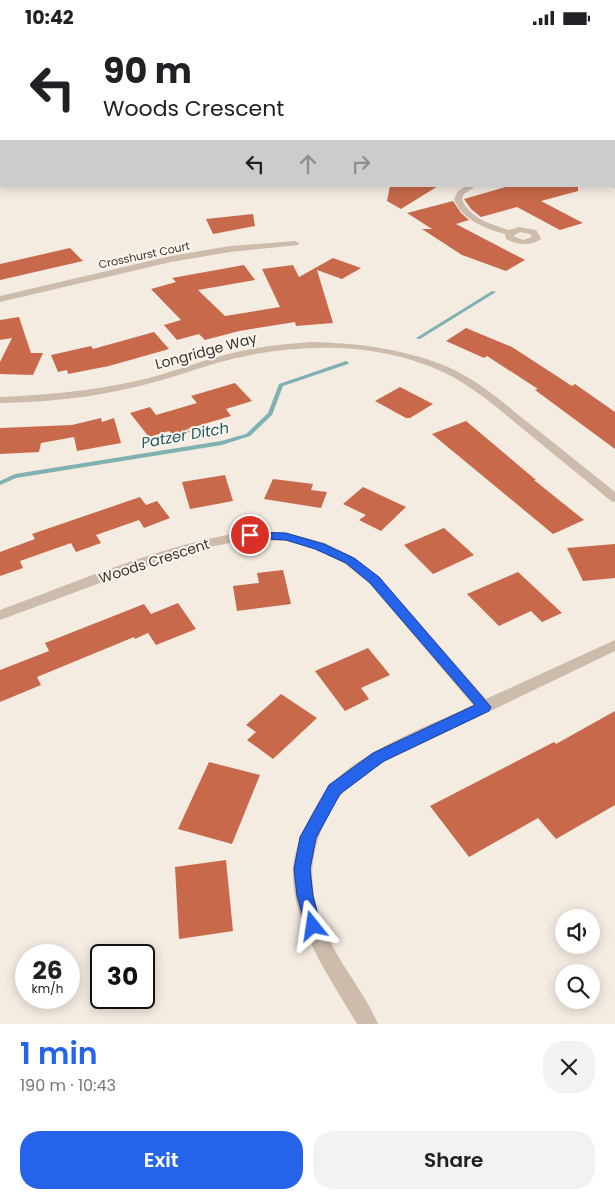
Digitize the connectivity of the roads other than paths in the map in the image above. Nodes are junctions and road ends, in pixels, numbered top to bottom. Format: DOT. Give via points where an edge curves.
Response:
graph roads {
  1 [pos="470,187"];
  2 [pos="509,233"];
  3 [pos="295,243"];
  4 [pos="0,299"];
  5 [pos="0,400"];
  6 [pos="615,498"];
  7 [pos="0,615"];
  8 [pos="615,645"];
  9 [pos="484,707"];
  10 [pos="368,1024"];
  1 -- 2 [label="street" via="458,199 461,208 492,228"];
  3 -- 4 [label="street, Crosshurst Court" via="171,259"];
  5 -- 6 [label="street, Longridge Way" via="98,392 231,356 277,348 323,345 371,349 414,359 467,382 489,396"];
  7 -- 9 [label="street, Woods Crescent" via="181,549 250,535 286,537 320,546 350,561 374,580"];
  8 -- 9 [label="street"];
  9 -- 10 [label="street" via="378,757 354,773 335,789 308,837 302,869 313,926"];
}
